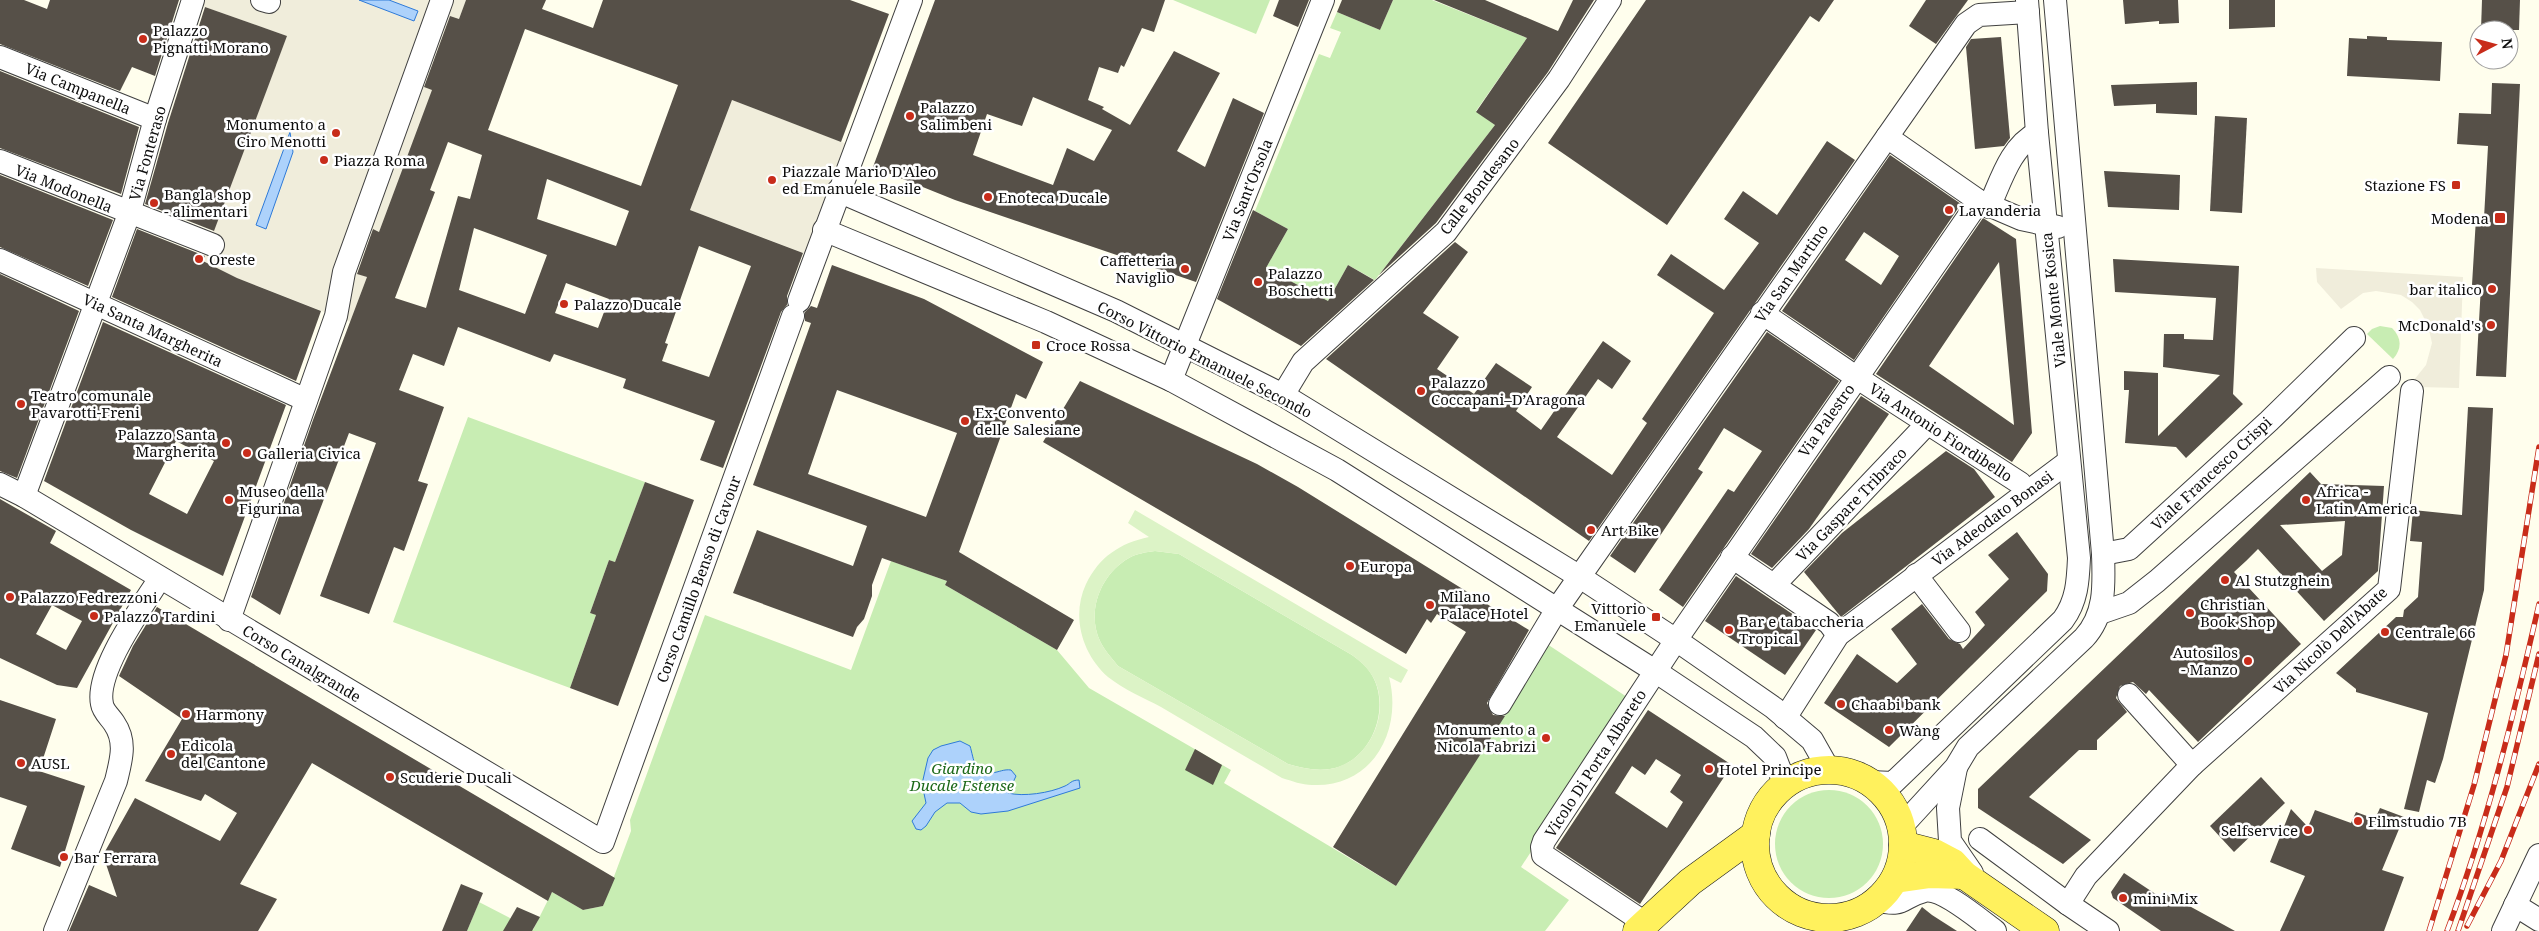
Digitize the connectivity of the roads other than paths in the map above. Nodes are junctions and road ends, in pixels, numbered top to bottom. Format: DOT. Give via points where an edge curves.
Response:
graph roads {
  1 [pos="193,0"];
  2 [pos="442,0"];
  3 [pos="1323,0"];
  4 [pos="1610,0"];
  5 [pos="2054,0"];
  6 [pos="907,1"];
  7 [pos="2028,6"];
  8 [pos="0,57"];
  9 [pos="155,119"];
  10 [pos="2037,133"];
  11 [pos="1887,137"];
  12 [pos="0,161"];
  13 [pos="838,191"];
  14 [pos="1984,204"];
  15 [pos="129,214"];
  16 [pos="2046,225"];
  17 [pos="824,230"];
  18 [pos="2074,230"];
  19 [pos="213,245"];
  20 [pos="0,260"];
  21 [pos="96,304"];
  22 [pos="1762,313"];
  23 [pos="2354,338"];
  24 [pos="1185,345"];
  25 [pos="1856,377"];
  26 [pos="2389,377"];
  27 [pos="1171,380"];
  28 [pos="2412,391"];
  29 [pos="1282,395"];
  30 [pos="306,400"];
  31 [pos="1927,424"];
  32 [pos="2069,461"];
  33 [pos="2020,483"];
  34 [pos="0,484"];
  35 [pos="24,496"];
  36 [pos="2103,554"];
  37 [pos="1732,557"];
  38 [pos="1916,575"];
  39 [pos="1580,577"];
  40 [pos="160,578"];
  41 [pos="1774,585"];
  42 [pos="1557,608"];
  43 [pos="2100,613"];
  44 [pos="228,620"];
  45 [pos="1959,631"];
  46 [pos="1838,635"];
  47 [pos="1676,640"];
  48 [pos="1655,671"];
  49 [pos="2129,695"];
  50 [pos="1500,704"];
  51 [pos="1785,718"];
  52 [pos="2192,764"];
  53 [pos="1956,767"];
  54 [pos="1828,770"];
  55 [pos="1870,782"];
  56 [pos="1783,786"];
  57 [pos="1756,834"];
  58 [pos="1902,836"];
  59 [pos="1980,839"];
  60 [pos="603,842"];
  61 [pos="2539,855"];
  62 [pos="1894,879"];
  63 [pos="1974,883"];
  64 [pos="1876,900"];
  65 [pos="2068,904"];
  66 [pos="2515,905"];
  67 [pos="2539,920"];
  68 [pos="1794,922"];
  69 [pos="1641,927"];
  70 [pos="55,931"];
  71 [pos="1995,931"];
  72 [pos="2045,931"];
  73 [pos="2108,931"];
  74 [pos="2503,931"];
  1 -- 9 [label="street, Via Fonteraso"];
  2 -- 30 [label="street" via="344,272 336,316"];
  3 -- 24 [label="street, Via Sant'Orsola"];
  4 -- 29 [label="street, Calle Bondesano" via="1559,79 1446,232 1303,362"];
  5 -- 18 [label="street, Viale Monte Kosica"];
  6 -- 13 [label="street, Corso Camillo Benso di Cavour"];
  7 -- 10 [label="street, Viale Monte Kosica"];
  7 -- 11 [label="street, Via San Martino" via="1972,18"];
  8 -- 9 [label="street, Via Campanella"];
  9 -- 15 [label="street, Via Fonteraso"];
  10 -- 14 [label="street, Via Palestro" via="2015,150"];
  10 -- 16 [label="street, Viale Monte Kosica"];
  11 -- 14 [label="street"];
  11 -- 22 [label="street, Via San Martino"];
  12 -- 15 [label="street, Via Modonella"];
  13 -- 17 [label="street, Corso Camillo Benso di Cavour"];
  13 -- 24 [label="street, Corso Vittorio Emanuele Secondo" via="1116,311"];
  14 -- 16 [label="street"];
  14 -- 25 [label="street, Via Palestro"];
  15 -- 19 [label="street, Via Modonella"];
  15 -- 21 [label="street, Via Fonteraso"];
  16 -- 18 [label="street"];
  16 -- 32 [label="street, Viale Monte Kosica"];
  17 -- 27 [label="street" via="1046,322"];
  17 -- 60 [label="street, Corso Camillo Benso di Cavour"];
  18 -- 36 [label="street, Viale Monte Kosica"];
  20 -- 21 [label="street, Via Santa Margherita"];
  21 -- 30 [label="street, Via Santa Margherita"];
  21 -- 35 [label="street, Via Fonteraso"];
  22 -- 25 [label="street, Via Antonio Fiordibello"];
  22 -- 39 [label="street, Via San Martino"];
  23 -- 36 [label="street, Viale Francesco Crispi" via="2129,549"];
  24 -- 27 [label="street, Via Sant'Orsola"];
  24 -- 29 [label="street, Corso Vittorio Emanuele Secondo"];
  25 -- 31 [label="street, Via Antonio Fiordibello"];
  25 -- 37 [label="street, Via Palestro"];
  26 -- 43 [label="street" via="2157,581 2129,603"];
  27 -- 42 [label="street" via="1337,470"];
  28 -- 52 [label="street, Via Nicolò Dell'Abate" via="2389,589"];
  29 -- 39 [label="street, Corso Vittorio Emanuele Secondo"];
  30 -- 44 [label="street"];
  31 -- 33 [label="street, Via Antonio Fiordibello"];
  31 -- 41 [label="street, Via Gaspare Tribraco"];
  32 -- 38 [label="street, Via Adeodato Bonasi"];
  32 -- 55 [label="street, Viale Monte Kosica" via="2079,558 2074,600 2063,620 1892,783"];
  34 -- 35 [label="street, Corso Canalgrande"];
  35 -- 40 [label="street, Corso Canalgrande"];
  36 -- 43 [label="street" via="2104,588"];
  37 -- 41 [label="street"];
  37 -- 47 [label="street, Via Palestro"];
  38 -- 45 [label="street, Via Adeodato Bonasi"];
  38 -- 46 [label="street, Via Adeodato Bonasi"];
  39 -- 42 [label="street"];
  39 -- 47 [label="street, Corso Vittorio Emanuele Secondo"];
  40 -- 44 [label="street, Corso Canalgrande"];
  40 -- 70 [label="street" via="105,671 102,706 120,734 121,762"];
  41 -- 46 [label="street" via="1829,623"];
  42 -- 48 [label="street"];
  42 -- 50 [label="street"];
  43 -- 53 [label="street" via="2094,628 1968,747"];
  44 -- 60 [label="street, Corso Canalgrande"];
  46 -- 51 [label="street, Via Adeodato Bonasi"];
  47 -- 48 [label="street"];
  47 -- 51 [label="street, Corso Vittorio Emanuele Secondo"];
  48 -- 56 [label="street" via="1766,748 1775,757"];
  48 -- 69 [label="street, Vicolo Di Porta Albareto" via="1542,847 1543,855"];
  49 -- 52 [label="street"];
  51 -- 54 [label="street, Corso Vittorio Emanuele Secondo" via="1812,740"];
  52 -- 65 [label="street, Via Nicolò Dell'Abate" via="2086,876"];
  53 -- 58 [label="street"];
  53 -- 63 [label="street" via="1948,808 1950,841"];
  54 -- 55 [label="main road" via="1845,771"];
  54 -- 56 [label="main road" via="1802,775"];
  55 -- 58 [label="main road" via="1891,804"];
  56 -- 57 [label="main road" via="1766,805"];
  57 -- 68 [label="main road" via="1757,859 1764,878"];
  57 -- 69 [label="main road" via="1690,882"];
  58 -- 62 [label="main road" via="1900,867"];
  58 -- 63 [label="main road" via="1953,863"];
  59 -- 65 [label="street"];
  61 -- 66 [label="street"];
  62 -- 63 [label="main road" via="1930,874"];
  62 -- 64 [label="main road"];
  63 -- 72 [label="main road"];
  64 -- 68 [label="main road" via="1864,909 1835,918 1813,916"];
  64 -- 71 [label="street" via="1897,904 1923,891 1934,892"];
  65 -- 73 [label="street"];
  66 -- 67 [label="street"];
  66 -- 74 [label="street"];
}
